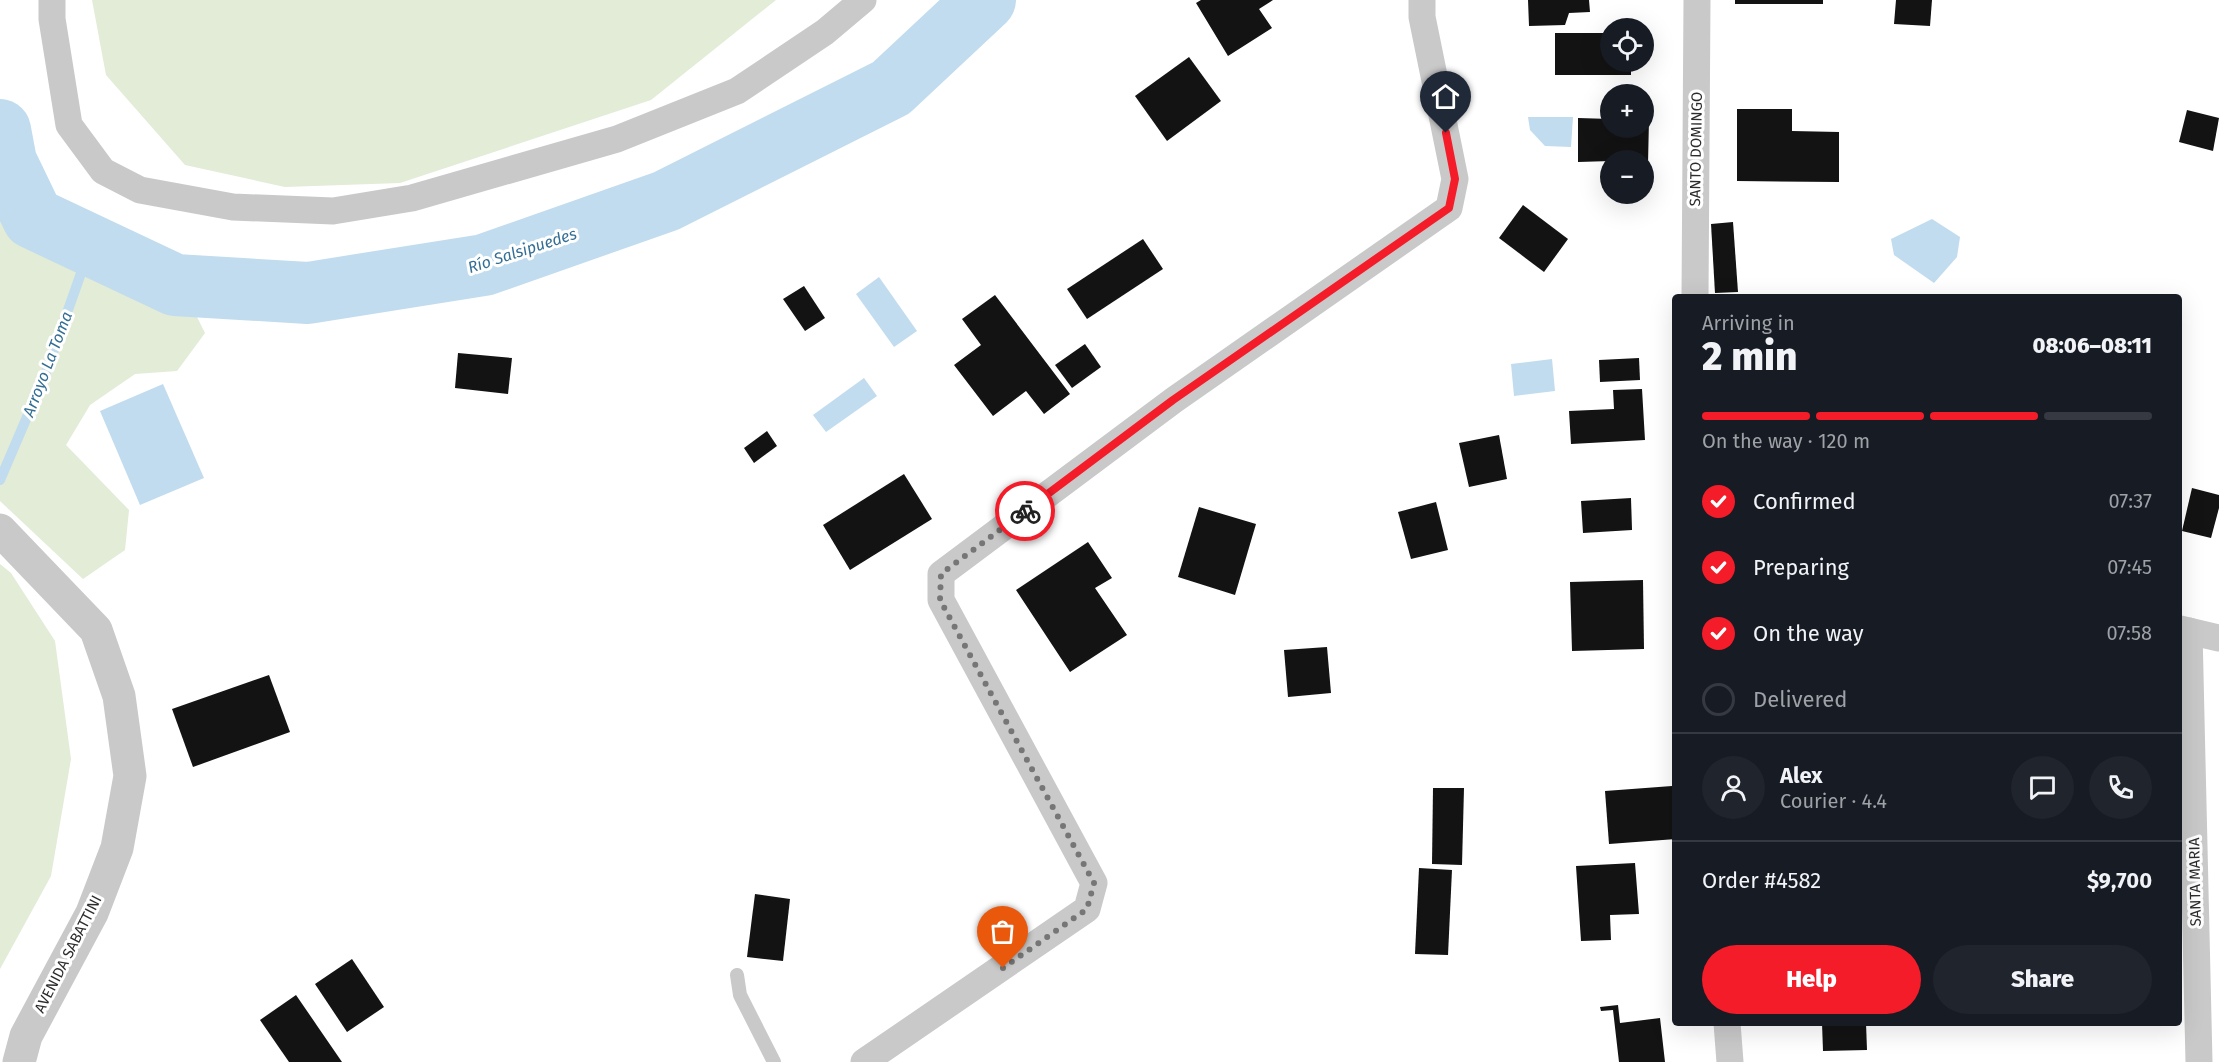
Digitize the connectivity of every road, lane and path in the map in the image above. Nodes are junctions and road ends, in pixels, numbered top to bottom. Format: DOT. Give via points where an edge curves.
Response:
graph roads {
  1 [pos="52,0"];
  2 [pos="863,0"];
  3 [pos="1422,0"];
  4 [pos="1697,0"];
  5 [pos="1695,294"];
  6 [pos="1,531"];
  7 [pos="2184,630"];
  8 [pos="2219,638"];
  9 [pos="736,975"];
  10 [pos="1727,1026"];
  11 [pos="19,1062"];
  12 [pos="774,1062"];
  13 [pos="864,1062"];
  14 [pos="1730,1062"];
  15 [pos="2199,1062"];
  1 -- 2 [label="street" via="69,125 103,171 140,190 233,207 333,211 412,198 617,139 737,91 825,32"];
  3 -- 13 [label="street" via="1422,18 1455,179 1449,208 1173,400 941,574 940,600 1094,883 1087,909"];
  4 -- 5 [label="street, SANTO DOMINGO"];
  6 -- 11 [label="street, AVENIDA SABATTINI" via="96,630 119,696 130,776 117,848 96,902 26,1036"];
  7 -- 8 [label="street"];
  7 -- 15 [label="street, SANTA MARIA"];
  9 -- 12 [label="lane" via="740,995"];
  10 -- 14 [label="street"];
}
